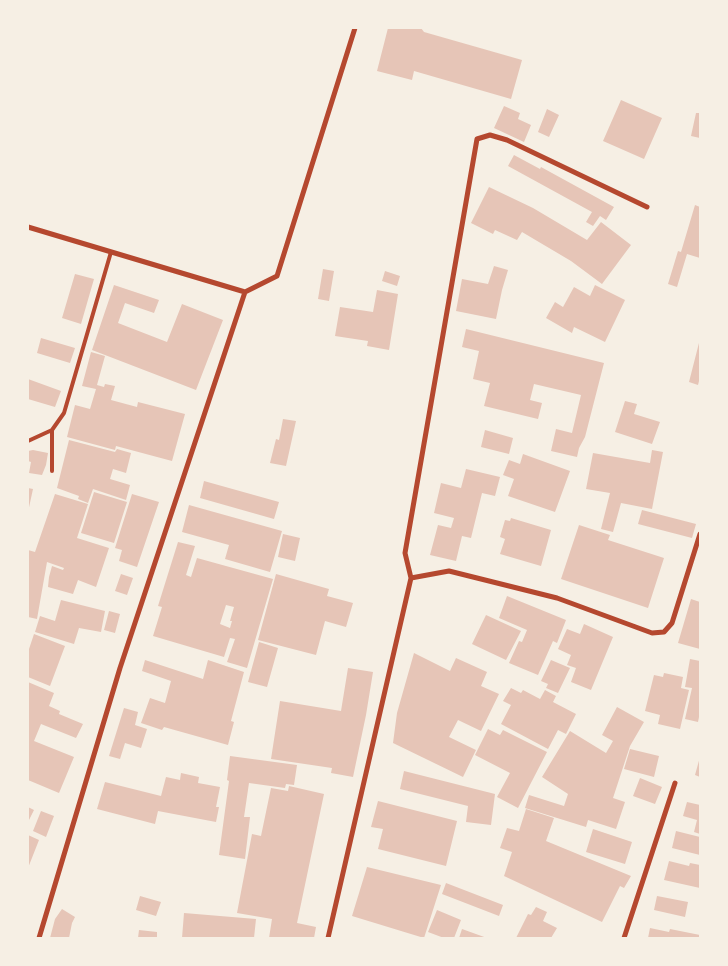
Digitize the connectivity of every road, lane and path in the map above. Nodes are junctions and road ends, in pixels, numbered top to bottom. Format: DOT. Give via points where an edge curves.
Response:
graph roads {
  1 [pos="355,28"];
  2 [pos="648,207"];
  3 [pos="28,227"];
  4 [pos="111,252"];
  5 [pos="245,292"];
  6 [pos="52,430"];
  7 [pos="28,441"];
  8 [pos="52,471"];
  9 [pos="700,534"];
  10 [pos="410,578"];
  11 [pos="675,783"];
  12 [pos="39,938"];
  13 [pos="328,938"];
  14 [pos="624,938"];
  1 -- 5 [label="street" via="277,276"];
  2 -- 10 [label="street" via="507,140 490,135 477,139 405,553"];
  3 -- 4 [label="street"];
  4 -- 5 [label="street"];
  4 -- 6 [label="lane" via="64,413"];
  5 -- 12 [label="street" via="120,668"];
  6 -- 7 [label="lane"];
  6 -- 8 [label="lane"];
  9 -- 10 [label="street" via="672,622 664,632 652,633 557,598 449,571"];
  10 -- 13 [label="street"];
  11 -- 14 [label="street"];
}
